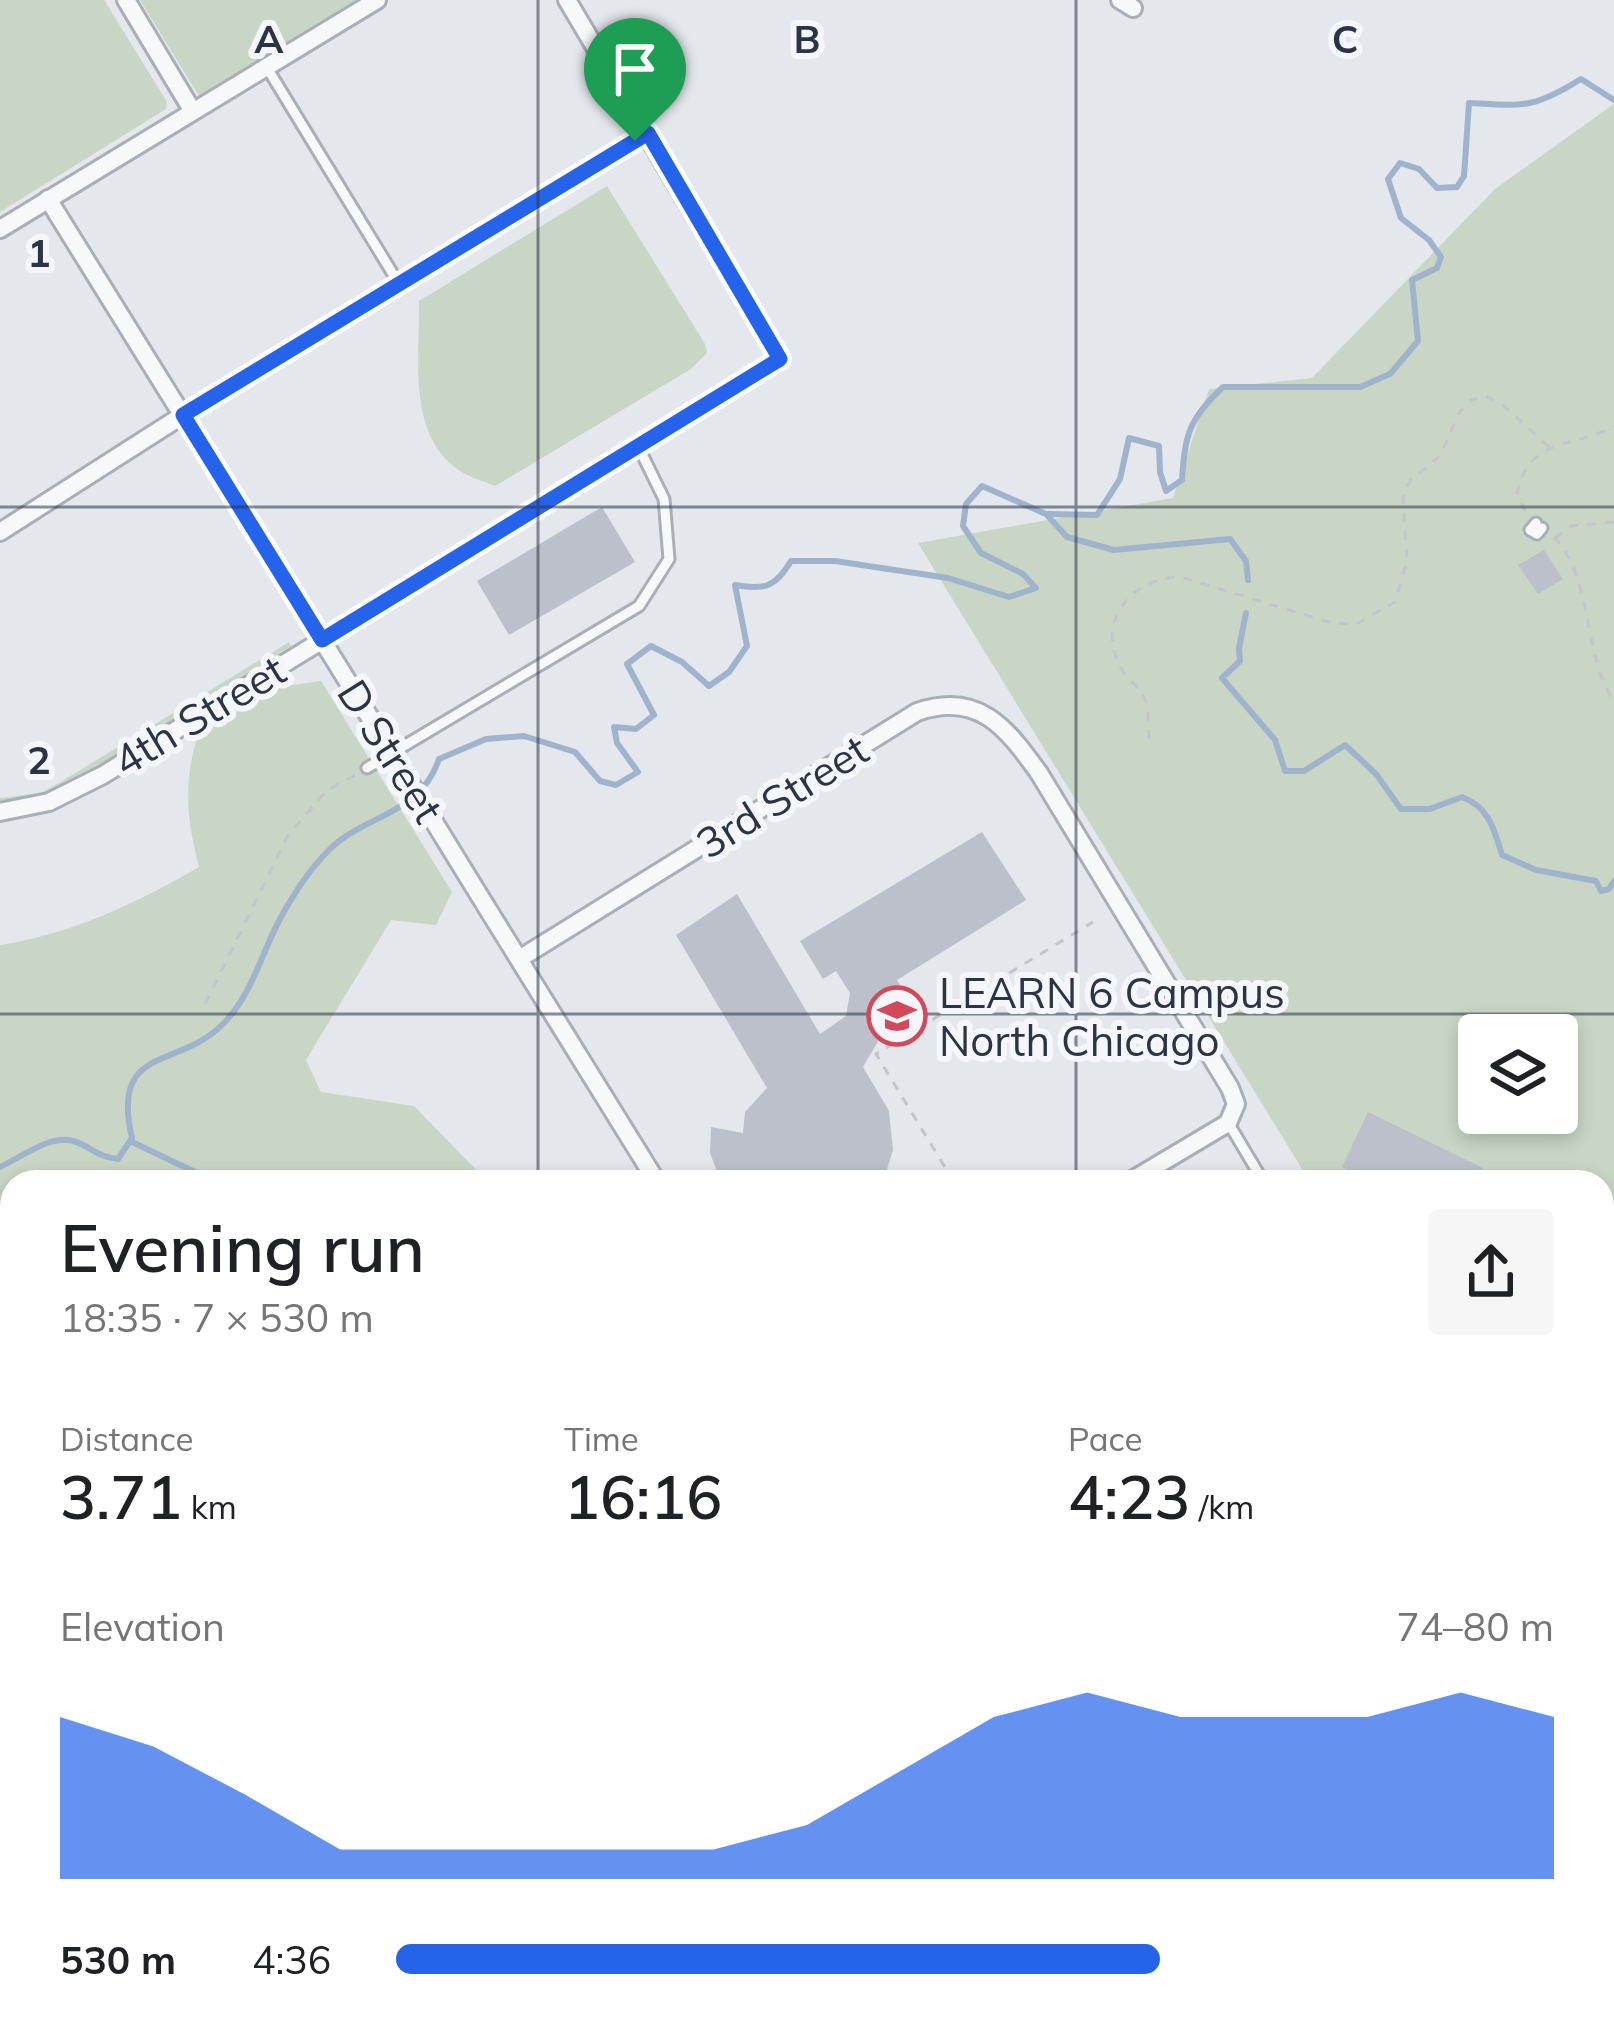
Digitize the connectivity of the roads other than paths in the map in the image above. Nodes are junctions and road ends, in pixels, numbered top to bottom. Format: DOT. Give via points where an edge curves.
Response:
graph roads {
  1 [pos="126,0"];
  2 [pos="377,0"];
  3 [pos="567,0"];
  4 [pos="266,66"];
  5 [pos="192,110"];
  6 [pos="648,133"];
  7 [pos="48,199"];
  8 [pos="0,229"];
  9 [pos="399,284"];
  10 [pos="183,415"];
  11 [pos="638,446"];
  12 [pos="0,532"];
  13 [pos="322,640"];
  14 [pos="367,769"];
  15 [pos="0,812"];
  16 [pos="519,959"];
  17 [pos="1228,1123"];
  18 [pos="650,1170"];
  19 [pos="1151,1170"];
  20 [pos="1256,1170"];
  1 -- 5 [label="street"];
  2 -- 4 [label="street"];
  3 -- 6 [label="street"];
  4 -- 5 [label="street"];
  4 -- 9 [label="lane"];
  5 -- 7 [label="street"];
  6 -- 9 [label="street"];
  6 -- 11 [label="street, 4th Street" via="780,359"];
  7 -- 8 [label="street"];
  7 -- 10 [label="street, D Street"];
  9 -- 10 [label="street"];
  10 -- 12 [label="street"];
  10 -- 13 [label="street, D Street"];
  11 -- 13 [label="street, 4th Street"];
  11 -- 14 [label="lane" via="664,499 669,559 639,606"];
  13 -- 15 [label="street, 4th Street" via="103,775 49,802"];
  13 -- 16 [label="street, D Street, bridge"];
  16 -- 17 [label="street, 3rd Street" via="917,712 941,704 981,712 1039,772 1230,1088 1236,1104"];
  16 -- 18 [label="street, D Street"];
  17 -- 19 [label="street"];
  17 -- 20 [label="lane"];
}
